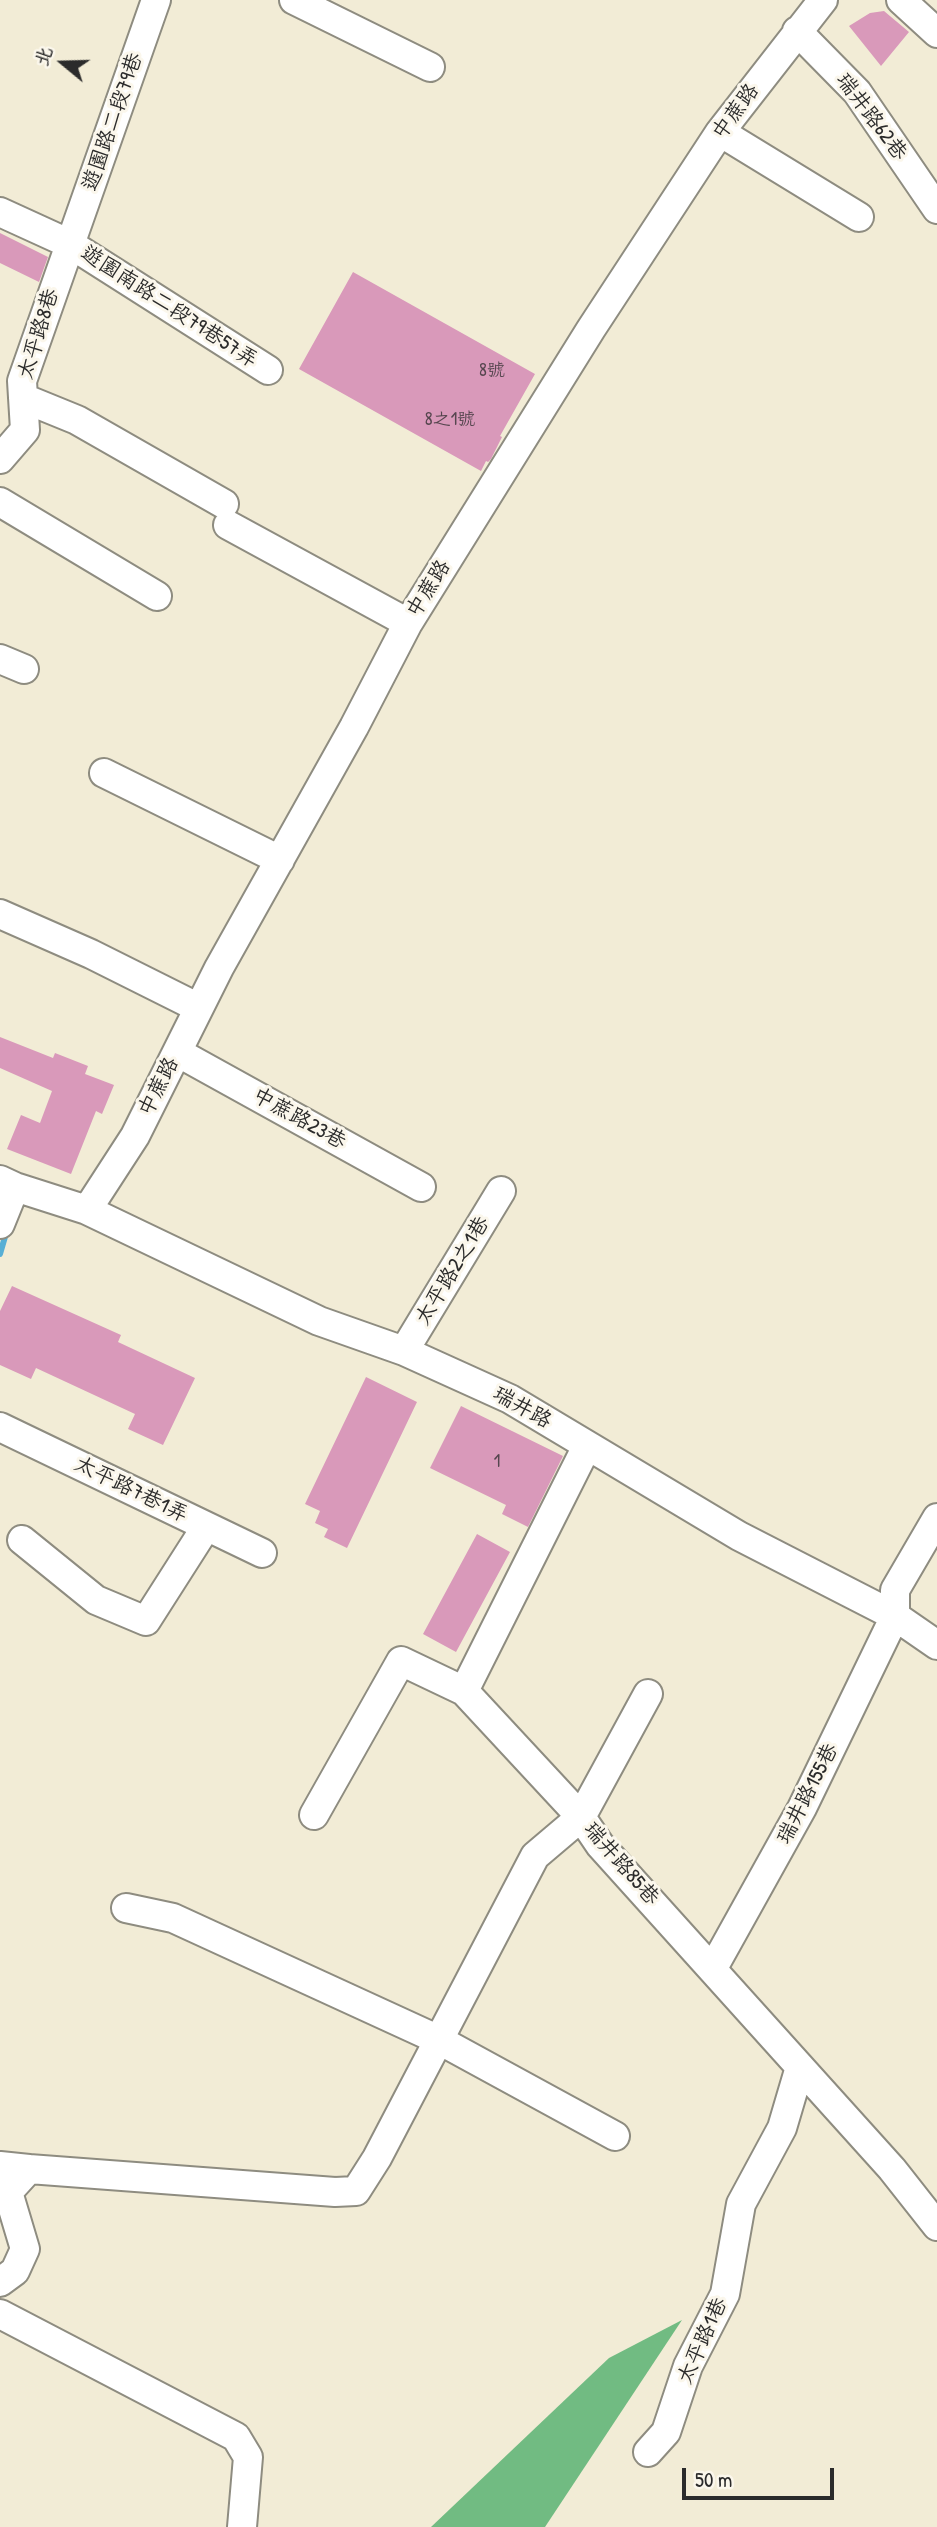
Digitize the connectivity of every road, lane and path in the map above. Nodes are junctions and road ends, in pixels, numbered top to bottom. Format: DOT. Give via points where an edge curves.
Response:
graph roads {
  1 [pos="156,0"];
  2 [pos="294,0"];
  3 [pos="823,0"];
  4 [pos="901,0"];
  5 [pos="797,31"];
  6 [pos="937,33"];
  7 [pos="430,67"];
  8 [pos="720,132"];
  9 [pos="937,209"];
  10 [pos="0,212"];
  11 [pos="859,217"];
  12 [pos="70,244"];
  13 [pos="268,370"];
  14 [pos="23,398"];
  15 [pos="0,459"];
  16 [pos="0,502"];
  17 [pos="157,596"];
  18 [pos="408,623"];
  19 [pos="104,773"];
  20 [pos="280,860"];
  21 [pos="0,914"];
  22 [pos="199,1008"];
  23 [pos="177,1052"];
  24 [pos="7,1184"];
  25 [pos="421,1187"];
  26 [pos="501,1191"];
  27 [pos="87,1210"];
  28 [pos="0,1224"];
  29 [pos="404,1351"];
  30 [pos="0,1427"];
  31 [pos="587,1446"];
  32 [pos="937,1518"];
  33 [pos="206,1527"];
  34 [pos="22,1540"];
  35 [pos="262,1553"];
  36 [pos="895,1616"];
  37 [pos="937,1645"];
  38 [pos="464,1691"];
  39 [pos="649,1694"];
  40 [pos="314,1815"];
  41 [pos="581,1817"];
  42 [pos="126,1908"];
  43 [pos="713,1968"];
  44 [pos="439,2040"];
  45 [pos="800,2067"];
  46 [pos="615,2136"];
  47 [pos="0,2166"];
  48 [pos="29,2169"];
  49 [pos="937,2226"];
  50 [pos="0,2282"];
  51 [pos="0,2314"];
  52 [pos="648,2452"];
  53 [pos="242,2527"];
  1 -- 12 [label="street, 遊園路二段79巷"];
  2 -- 7 [label="street"];
  3 -- 5 [label="street, 中蔗路"];
  4 -- 6 [label="street"];
  5 -- 8 [label="street, 中蔗路"];
  5 -- 9 [label="street, 瑞井路62巷" via="857,92"];
  8 -- 11 [label="street"];
  8 -- 18 [label="street, 中蔗路" via="590,329"];
  10 -- 12 [label="street, 遊園南路二段79巷57弄"];
  12 -- 13 [label="street, 遊園南路二段79巷57弄"];
  12 -- 14 [label="street, 太平路8巷" via="22,381"];
  14 -- 15 [label="street, 太平路8巷" via="26,430"];
  14 -- 18 [label="street" via="77,420"];
  16 -- 17 [label="street"];
  18 -- 20 [label="street, 中蔗路"];
  19 -- 20 [label="street"];
  20 -- 22 [label="street, 中蔗路"];
  21 -- 22 [label="street"];
  22 -- 23 [label="street, 中蔗路"];
  23 -- 25 [label="street, 中蔗路23巷"];
  23 -- 27 [label="street, 中蔗路" via="135,1136"];
  24 -- 27 [label="street, 瑞井路"];
  24 -- 28 [label="street"];
  26 -- 29 [label="street, 太平路2之1巷"];
  27 -- 29 [label="street, 瑞井路" via="319,1321"];
  29 -- 31 [label="street, 瑞井路" via="510,1399"];
  30 -- 33 [label="street, 太平路7巷1弄"];
  31 -- 36 [label="street, 瑞井路" via="739,1536"];
  31 -- 38 [label="street"];
  32 -- 36 [label="street, 瑞井路155巷" via="895,1590"];
  33 -- 34 [label="street" via="146,1622 96,1600"];
  33 -- 35 [label="street, 太平路7巷1弄"];
  36 -- 37 [label="street, 瑞井路"];
  36 -- 43 [label="street, 瑞井路155巷" via="802,1808"];
  38 -- 40 [label="street, 瑞井路85巷" via="401,1661"];
  38 -- 41 [label="street, 瑞井路85巷"];
  39 -- 41 [label="street"];
  41 -- 43 [label="street, 瑞井路85巷" via="600,1845"];
  41 -- 44 [label="street" via="535,1856"];
  42 -- 44 [label="street" via="173,1918"];
  43 -- 45 [label="street, 瑞井路85巷"];
  44 -- 46 [label="street"];
  44 -- 48 [label="street" via="356,2190"];
  45 -- 49 [label="street, 瑞井路85巷"];
  45 -- 52 [label="street, 太平路1巷" via="782,2128 741,2204 725,2294 688,2366 666,2432"];
  47 -- 48 [label="street"];
  48 -- 50 [label="street" via="8,2192 25,2249 15,2271"];
  51 -- 53 [label="street" via="236,2437 248,2457"];
}
